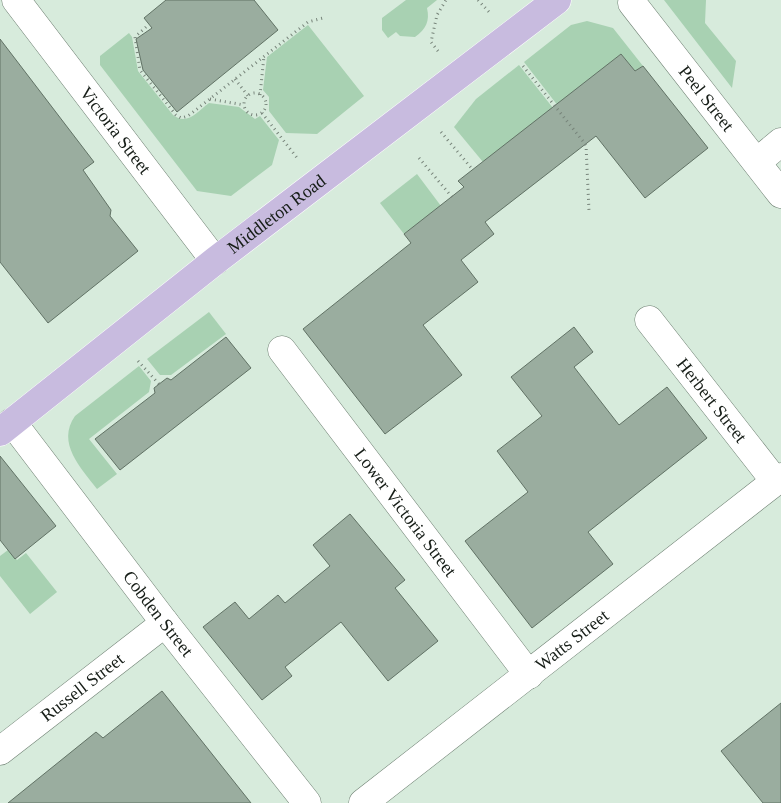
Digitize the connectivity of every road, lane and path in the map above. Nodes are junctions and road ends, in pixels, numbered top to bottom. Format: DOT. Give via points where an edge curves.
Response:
graph roads {
  1 [pos="16,0"];
  2 [pos="446,0"];
  3 [pos="478,0"];
  4 [pos="557,0"];
  5 [pos="632,4"];
  6 [pos="490,15"];
  7 [pos="323,18"];
  8 [pos="146,27"];
  9 [pos="440,54"];
  10 [pos="264,56"];
  11 [pos="518,60"];
  12 [pos="235,79"];
  13 [pos="260,95"];
  14 [pos="248,96"];
  15 [pos="210,99"];
  16 [pos="244,105"];
  17 [pos="262,113"];
  18 [pos="441,132"];
  19 [pos="781,142"];
  20 [pos="419,158"];
  21 [pos="300,161"];
  22 [pos="756,162"];
  23 [pos="473,170"];
  24 [pos="781,194"];
  25 [pos="452,197"];
  26 [pos="588,211"];
  27 [pos="216,261"];
  28 [pos="649,320"];
  29 [pos="282,350"];
  30 [pos="136,359"];
  31 [pos="159,384"];
  32 [pos="6,427"];
  33 [pos="778,479"];
  34 [pos="165,623"];
  35 [pos="528,675"];
  36 [pos="0,751"];
  37 [pos="307,803"];
  38 [pos="363,803"];
  1 -- 27 [label="street, Victoria Street"];
  2 -- 9 [label="path" via="437,15 431,42"];
  3 -- 6 [label="path"];
  4 -- 27 [label="main road, Middleton Road"];
  5 -- 22 [label="street, Peel Street"];
  7 -- 10 [label="path" via="308,22"];
  8 -- 15 [label="path" via="135,37 140,70 176,115 181,118 188,116"];
  10 -- 12 [label="path"];
  10 -- 13 [label="path"];
  11 -- 26 [label="path" via="586,145"];
  12 -- 14 [label="path"];
  12 -- 15 [label="path"];
  13 -- 14 [label="path"];
  13 -- 17 [label="path" via="266,104"];
  14 -- 16 [label="path"];
  15 -- 16 [label="path"];
  16 -- 17 [label="path" via="251,114"];
  17 -- 21 [label="path"];
  18 -- 23 [label="path"];
  19 -- 22 [label="street"];
  20 -- 25 [label="path"];
  22 -- 24 [label="street, Peel Street"];
  27 -- 32 [label="main road, Middleton Road"];
  28 -- 33 [label="street, Herbert Street"];
  29 -- 35 [label="street, Lower Victoria Street"];
  30 -- 31 [label="path"];
  32 -- 34 [label="street, Cobden Street" via="79,510"];
  33 -- 35 [label="street, Watts Street"];
  34 -- 36 [label="street, Russell Street"];
  34 -- 37 [label="street, Cobden Street"];
  35 -- 38 [label="street, Watts Street"];
}
